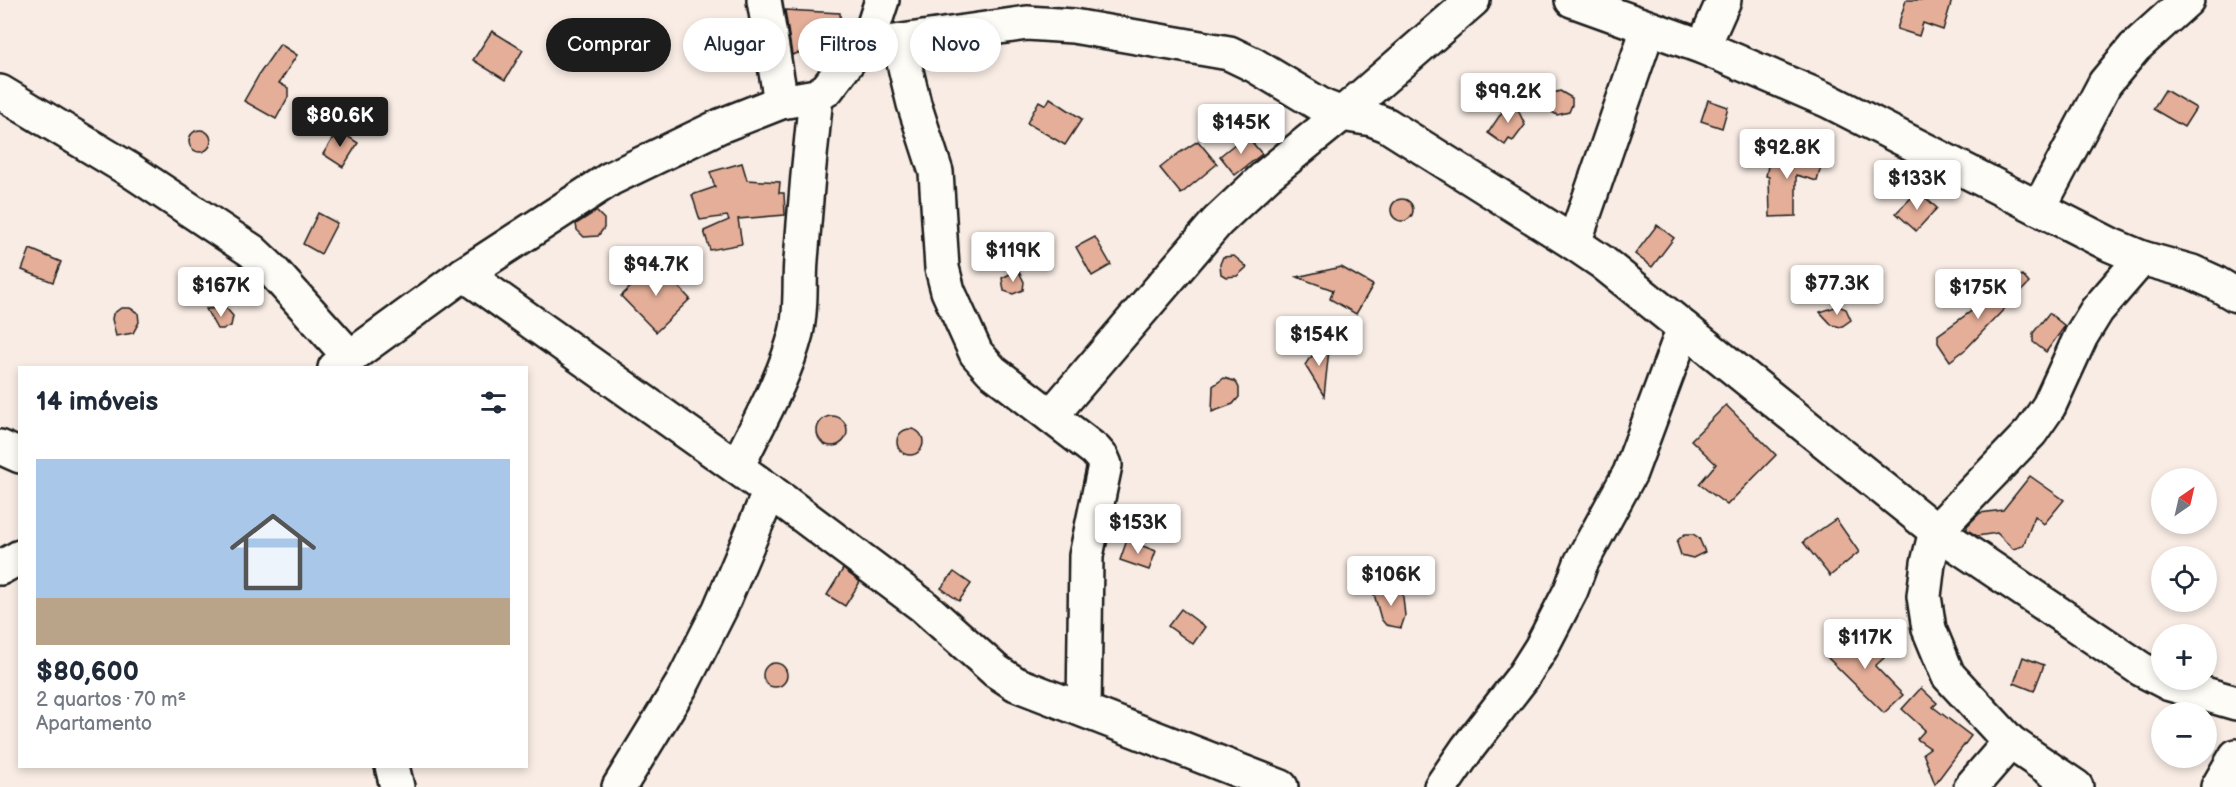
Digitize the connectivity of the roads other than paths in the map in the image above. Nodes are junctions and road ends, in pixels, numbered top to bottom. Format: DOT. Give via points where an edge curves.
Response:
graph roads {
  1 [pos="764,0"];
  2 [pos="882,0"];
  3 [pos="1473,0"];
  4 [pos="1572,0"];
  5 [pos="1725,0"];
  6 [pos="2187,0"];
  7 [pos="876,18"];
  8 [pos="1648,29"];
  9 [pos="899,42"];
  10 [pos="1703,47"];
  11 [pos="839,72"];
  12 [pos="0,92"];
  13 [pos="816,96"];
  14 [pos="781,102"];
  15 [pos="1342,114"];
  16 [pos="2039,208"];
  17 [pos="1574,243"];
  18 [pos="2142,258"];
  19 [pos="464,274"];
  20 [pos="2236,295"];
  21 [pos="1684,328"];
  22 [pos="343,362"];
  23 [pos="1051,416"];
  24 [pos="0,447"];
  25 [pos="18,455"];
  26 [pos="737,467"];
  27 [pos="770,491"];
  28 [pos="1936,531"];
  29 [pos="18,558"];
  30 [pos="0,568"];
  31 [pos="2236,703"];
  32 [pos="1084,710"];
  33 [pos="2010,742"];
  34 [pos="2236,756"];
  35 [pos="392,768"];
  36 [pos="397,787"];
  37 [pos="619,787"];
  38 [pos="1281,787"];
  39 [pos="1441,787"];
  40 [pos="1971,787"];
  41 [pos="2076,787"];
  42 [pos="2218,787"];
  1 -- 14 [label="street"];
  2 -- 7 [label="street"];
  3 -- 15 [label="street"];
  4 -- 8 [label="street"];
  5 -- 10 [label="street"];
  6 -- 16 [label="street" via="2135,47 2105,83"];
  8 -- 10 [label="street"];
  8 -- 17 [label="street"];
  9 -- 15 [label="street" via="1028,23 1073,26 1229,53"];
  9 -- 23 [label="street" via="936,172 942,268 948,291 976,353 992,371"];
  10 -- 16 [label="street" via="1829,101"];
  11 -- 13 [label="street"];
  12 -- 22 [label="street" via="130,170 252,251 271,268"];
  13 -- 14 [label="street"];
  13 -- 26 [label="street" via="797,331 784,369"];
  14 -- 19 [label="street" via="720,126 610,179"];
  15 -- 17 [label="street" via="1388,125"];
  15 -- 23 [label="street" via="1217,222"];
  16 -- 18 [label="street"];
  17 -- 21 [label="street"];
  18 -- 20 [label="street" via="2192,272"];
  18 -- 28 [label="street" via="2097,310 2049,406 2031,432"];
  19 -- 22 [label="street"];
  19 -- 26 [label="street"];
  21 -- 28 [label="street"];
  21 -- 39 [label="street" via="1630,473 1546,638 1522,678"];
  23 -- 32 [label="street" via="1095,450 1105,465 1086,556"];
  24 -- 25 [label="street"];
  26 -- 27 [label="street"];
  27 -- 32 [label="street" via="922,605 996,671 1016,684"];
  27 -- 37 [label="street" via="720,609 682,684"];
  28 -- 31 [label="street" via="2141,669 2170,684"];
  28 -- 33 [label="street" via="1924,596 1929,629 1948,675"];
  29 -- 30 [label="street"];
  32 -- 38 [label="street"];
  33 -- 40 [label="street"];
  33 -- 41 [label="street"];
  34 -- 42 [label="street"];
  35 -- 36 [label="street"];
}
